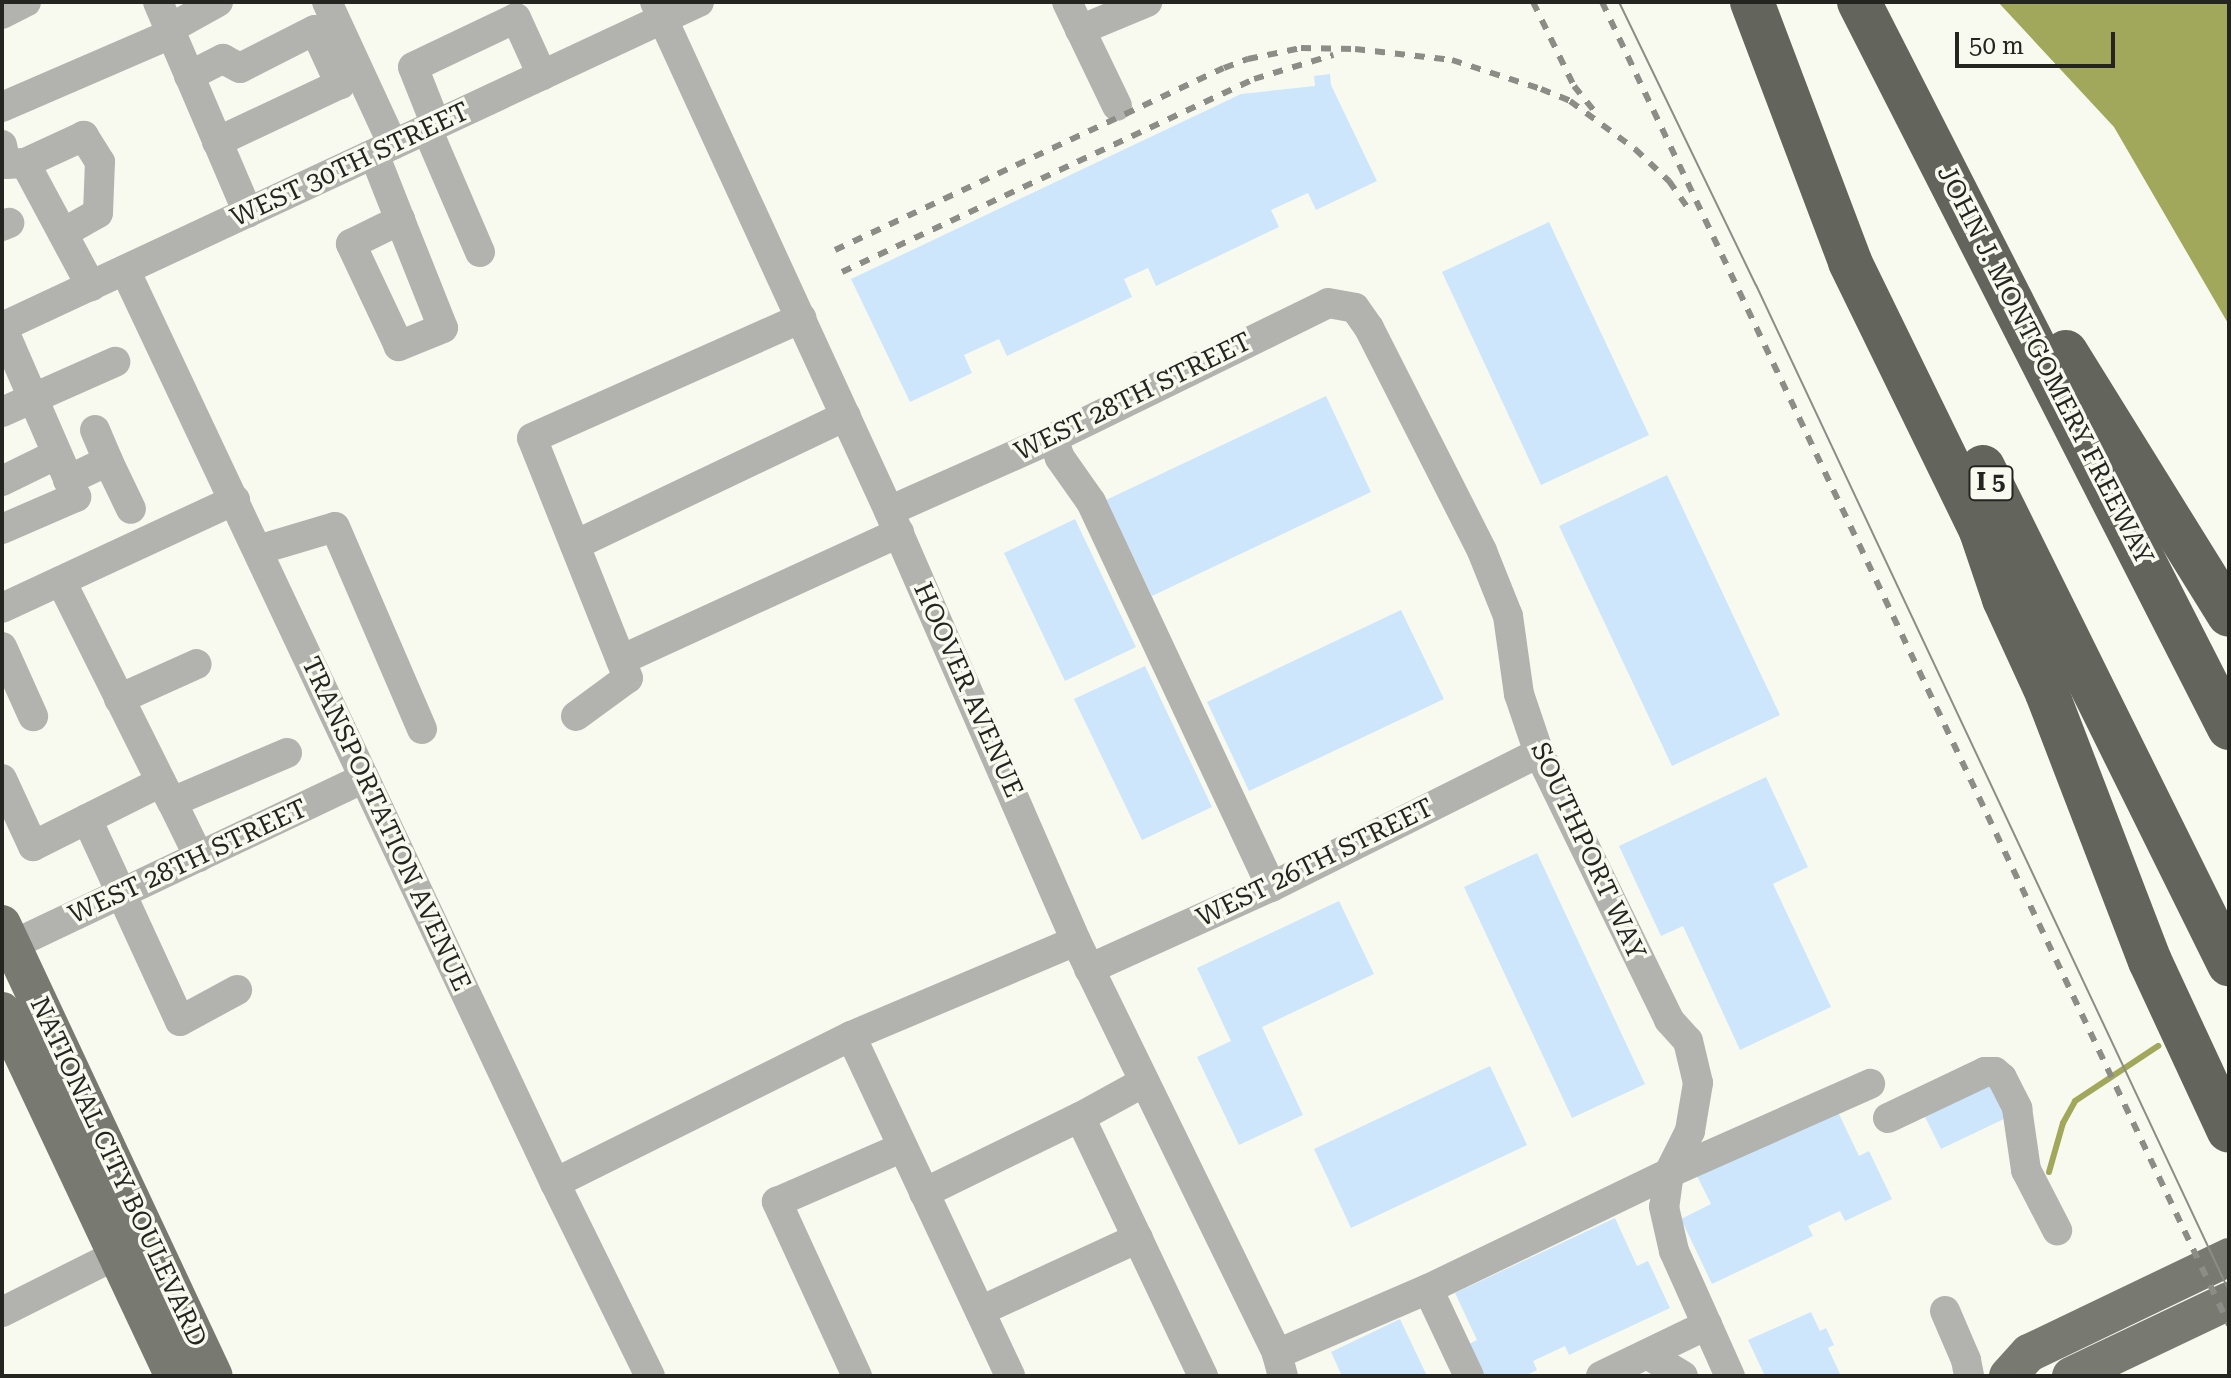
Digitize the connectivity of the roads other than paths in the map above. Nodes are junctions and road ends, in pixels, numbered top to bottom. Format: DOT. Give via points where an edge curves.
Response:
graph roads {
  1 [pos="26,2"];
  2 [pos="218,2"];
  3 [pos="327,2"];
  4 [pos="699,2"];
  5 [pos="1067,2"];
  6 [pos="1147,2"];
  7 [pos="1753,2"];
  8 [pos="1859,2"];
  9 [pos="659,10"];
  10 [pos="2,14"];
  11 [pos="166,22"];
  12 [pos="1080,30"];
  13 [pos="542,75"];
  14 [pos="189,76"];
  15 [pos="1117,106"];
  16 [pos="2,107"];
  17 [pos="432,127"];
  18 [pos="217,142"];
  19 [pos="384,149"];
  20 [pos="1937,152"];
  21 [pos="9,160"];
  22 [pos="248,213"];
  23 [pos="400,220"];
  24 [pos="63,233"];
  25 [pos="480,252"];
  26 [pos="125,270"];
  27 [pos="91,286"];
  28 [pos="802,318"];
  29 [pos="2,327"];
  30 [pos="1369,328"];
  31 [pos="115,362"];
  32 [pos="32,399"];
  33 [pos="2,412"];
  34 [pos="846,416"];
  35 [pos="95,430"];
  36 [pos="1053,438"];
  37 [pos="108,461"];
  38 [pos="63,467"];
  39 [pos="2,481"];
  40 [pos="235,500"];
  41 [pos="131,509"];
  42 [pos="894,522"];
  43 [pos="2,529"];
  44 [pos="575,545"];
  45 [pos="258,550"];
  46 [pos="61,581"];
  47 [pos="2,608"];
  48 [pos="2229,615"];
  49 [pos="2,647"];
  50 [pos="621,660"];
  51 [pos="197,664"];
  52 [pos="119,699"];
  53 [pos="33,716"];
  54 [pos="576,716"];
  55 [pos="2229,728"];
  56 [pos="422,729"];
  57 [pos="287,753"];
  58 [pos="1539,753"];
  59 [pos="364,778"];
  60 [pos="166,792"];
  61 [pos="5,794"];
  62 [pos="87,819"];
  63 [pos="199,857"];
  64 [pos="1271,887"];
  65 [pos="120,894"];
  66 [pos="5,940"];
  67 [pos="1076,941"];
  68 [pos="2229,964"];
  69 [pos="1089,969"];
  70 [pos="237,990"];
  71 [pos="2,1011"];
  72 [pos="851,1036"];
  73 [pos="1144,1082"];
  74 [pos="1870,1084"];
  75 [pos="1080,1117"];
  76 [pos="1888,1118"];
  77 [pos="2229,1131"];
  78 [pos="903,1147"];
  79 [pos="1669,1173"];
  80 [pos="555,1183"];
  81 [pos="924,1193"];
  82 [pos="2057,1230"];
  83 [pos="1138,1238"];
  84 [pos="116,1255"];
  85 [pos="2229,1257"];
  86 [pos="1428,1289"];
  87 [pos="2229,1301"];
  88 [pos="980,1311"];
  89 [pos="1945,1311"];
  90 [pos="2,1312"];
  91 [pos="1707,1325"];
  92 [pos="1647,1354"];
  93 [pos="1280,1365"];
  94 [pos="638,1372"];
  95 [pos="1002,1373"];
  96 [pos="174,1376"];
  97 [pos="214,1376"];
  98 [pos="857,1376"];
  99 [pos="1203,1376"];
  100 [pos="1469,1376"];
  101 [pos="1601,1376"];
  102 [pos="1683,1376"];
  103 [pos="1730,1376"];
  104 [pos="1969,1376"];
  105 [pos="2008,1376"];
  106 [pos="2071,1376"];
  1 -- 10 [label="street"];
  2 -- 11 [label="street"];
  3 -- 19 [label="street"];
  4 -- 9 [label="street, WEST 30TH STREET"];
  5 -- 12 [label="street"];
  6 -- 12 [label="street"];
  7 -- 68 [label="highway, I 5"];
  7 -- 77 [label="highway" via="1850,262 1981,531 2150,961"];
  8 -- 20 [label="highway, JOHN J. MONTGOMERY FREEWAY"];
  9 -- 13 [label="street, WEST 30TH STREET"];
  9 -- 28 [label="street, HOOVER AVENUE"];
  11 -- 14 [label="street"];
  11 -- 16 [label="street"];
  12 -- 15 [label="street"];
  13 -- 17 [label="street, WEST 30TH STREET"];
  13 -- 17 [label="street" via="516,18 413,67"];
  14 -- 18 [label="street"];
  14 -- 18 [label="street" via="223,59 240,68 315,30 340,84"];
  17 -- 19 [label="street, WEST 30TH STREET"];
  17 -- 25 [label="street"];
  18 -- 22 [label="street"];
  19 -- 22 [label="street, WEST 30TH STREET"];
  19 -- 23 [label="street"];
  20 -- 48 [label="highway" via="2138,462"];
  20 -- 55 [label="highway, JOHN J. MONTGOMERY FREEWAY"];
  21 -- 24 [label="street"];
  21 -- 24 [label="street" via="84,136 100,162 98,213"];
  22 -- 26 [label="street, WEST 30TH STREET"];
  24 -- 27 [label="street"];
  26 -- 27 [label="street, WEST 30TH STREET"];
  26 -- 40 [label="street, TRANSPORTATION AVENUE"];
  27 -- 29 [label="street, WEST 30TH STREET"];
  28 -- 34 [label="street, HOOVER AVENUE"];
  28 -- 44 [label="street" via="532,438"];
  29 -- 32 [label="street"];
  30 -- 36 [label="street, WEST 28TH STREET" via="1355,308 1328,303"];
  30 -- 58 [label="street, SOUTHPORT WAY" via="1503,603 1519,694"];
  31 -- 32 [label="street"];
  32 -- 33 [label="street"];
  32 -- 38 [label="street"];
  34 -- 42 [label="street, HOOVER AVENUE"];
  34 -- 44 [label="street"];
  35 -- 37 [label="street"];
  36 -- 42 [label="street, WEST 28TH STREET"];
  36 -- 64 [label="street" via="1060,458 1091,502"];
  37 -- 38 [label="street"];
  37 -- 41 [label="street"];
  38 -- 39 [label="street"];
  38 -- 43 [label="street" via="76,497"];
  40 -- 45 [label="street, TRANSPORTATION AVENUE"];
  40 -- 46 [label="street"];
  42 -- 50 [label="street, WEST 28TH STREET"];
  42 -- 67 [label="street, HOOVER AVENUE"];
  44 -- 50 [label="street"];
  45 -- 56 [label="street" via="335,527"];
  45 -- 59 [label="street, TRANSPORTATION AVENUE"];
  46 -- 47 [label="street"];
  46 -- 52 [label="street"];
  49 -- 53 [label="street"];
  50 -- 54 [label="street" via="628,678"];
  51 -- 52 [label="street"];
  52 -- 60 [label="street"];
  57 -- 60 [label="street"];
  58 -- 64 [label="street, WEST 26TH STREET"];
  58 -- 79 [label="street, SOUTHPORT WAY" via="1669,1020 1688,1041 1698,1083 1690,1131"];
  59 -- 63 [label="street, WEST 28TH STREET"];
  59 -- 80 [label="street, TRANSPORTATION AVENUE"];
  60 -- 62 [label="street"];
  60 -- 63 [label="street"];
  61 -- 62 [label="street" via="33,846"];
  62 -- 65 [label="street"];
  63 -- 65 [label="street, WEST 28TH STREET"];
  64 -- 69 [label="street, WEST 26TH STREET"];
  65 -- 66 [label="street, WEST 28TH STREET"];
  65 -- 70 [label="street" via="180,1021"];
  66 -- 97 [label="main road, NATIONAL CITY BOULEVARD"];
  67 -- 69 [label="street, HOOVER AVENUE"];
  67 -- 72 [label="street"];
  69 -- 73 [label="street, HOOVER AVENUE"];
  71 -- 84 [label="main road, NATIONAL CITY BOULEVARD"];
  72 -- 78 [label="street"];
  72 -- 80 [label="street"];
  73 -- 75 [label="street"];
  73 -- 93 [label="street, HOOVER AVENUE"];
  74 -- 79 [label="street"];
  75 -- 81 [label="street"];
  75 -- 83 [label="street"];
  76 -- 82 [label="street" via="1995,1072 2017,1108 2026,1170"];
  78 -- 81 [label="street"];
  78 -- 98 [label="street" via="777,1202"];
  79 -- 86 [label="street"];
  79 -- 91 [label="street, SOUTHPORT WAY" via="1664,1207 1674,1251"];
  80 -- 94 [label="street, TRANSPORTATION AVENUE"];
  81 -- 88 [label="street"];
  83 -- 88 [label="street"];
  83 -- 99 [label="street"];
  84 -- 90 [label="street"];
  84 -- 96 [label="main road, NATIONAL CITY BOULEVARD"];
  85 -- 105 [label="main road" via="2029,1353"];
  86 -- 93 [label="street"];
  86 -- 100 [label="street"];
  87 -- 106 [label="main road"];
  88 -- 95 [label="street"];
  89 -- 104 [label="street"];
  91 -- 92 [label="street"];
  91 -- 103 [label="street, SOUTHPORT WAY"];
  92 -- 101 [label="street"];
  92 -- 102 [label="street"];
}
